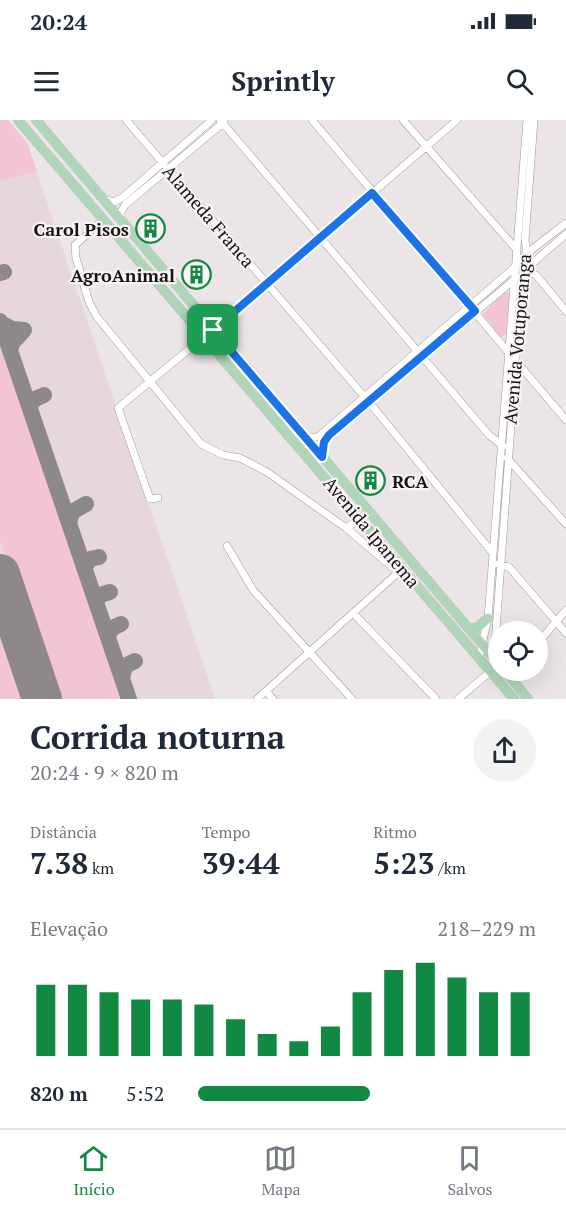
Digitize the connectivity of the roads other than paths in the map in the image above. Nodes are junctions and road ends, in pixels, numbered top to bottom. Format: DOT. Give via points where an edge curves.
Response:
graph roads {
  1 [pos="18,120"];
  2 [pos="36,120"];
  3 [pos="126,120"];
  4 [pos="213,120"];
  5 [pos="312,120"];
  6 [pos="403,120"];
  7 [pos="457,120"];
  8 [pos="527,120"];
  9 [pos="534,120"];
  10 [pos="223,121"];
  11 [pos="426,146"];
  12 [pos="163,163"];
  13 [pos="168,170"];
  14 [pos="372,193"];
  15 [pos="100,197"];
  16 [pos="104,219"];
  17 [pos="121,221"];
  18 [pos="566,223"];
  19 [pos="518,232"];
  20 [pos="566,234"];
  21 [pos="321,238"];
  22 [pos="506,238"];
  23 [pos="525,244"];
  24 [pos="538,247"];
  25 [pos="516,249"];
  26 [pos="528,254"];
  27 [pos="518,275"];
  28 [pos="538,276"];
  29 [pos="267,283"];
  30 [pos="503,289"];
  31 [pos="513,293"];
  32 [pos="473,308"];
  33 [pos="566,311"];
  34 [pos="213,330"];
  35 [pos="205,336"];
  36 [pos="509,353"];
  37 [pos="420,354"];
  38 [pos="515,360"];
  39 [pos="526,374"];
  40 [pos="514,376"];
  41 [pos="150,382"];
  42 [pos="366,400"];
  43 [pos="566,420"];
  44 [pos="503,429"];
  45 [pos="489,435"];
  46 [pos="305,438"];
  47 [pos="503,452"];
  48 [pos="322,457"];
  49 [pos="519,469"];
  50 [pos="507,472"];
  51 [pos="158,498"];
  52 [pos="361,519"];
  53 [pos="566,524"];
  54 [pos="346,528"];
  55 [pos="494,531"];
  56 [pos="477,533"];
  57 [pos="227,546"];
  58 [pos="492,552"];
  59 [pos="500,564"];
  60 [pos="491,567"];
  61 [pos="400,570"];
  62 [pos="566,610"];
  63 [pos="353,613"];
  64 [pos="488,618"];
  65 [pos="498,621"];
  66 [pos="556,622"];
  67 [pos="468,628"];
  68 [pos="548,631"];
  69 [pos="566,633"];
  70 [pos="482,644"];
  71 [pos="488,651"];
  72 [pos="308,653"];
  73 [pos="479,658"];
  74 [pos="488,668"];
  75 [pos="488,674"];
  76 [pos="499,681"];
  77 [pos="515,681"];
  78 [pos="266,691"];
  79 [pos="257,699"];
  80 [pos="273,699"];
  81 [pos="352,699"];
  82 [pos="436,699"];
  83 [pos="458,699"];
  84 [pos="514,699"];
  85 [pos="528,699"];
  1 -- 16 [label="main road, Avenida Ipanema"];
  2 -- 15 [label="main road, Avenida Ipanema"];
  3 -- 12 [label="street, Alameda Franca"];
  4 -- 12 [label="street"];
  5 -- 14 [label="street"];
  6 -- 11 [label="street"];
  7 -- 11 [label="street"];
  8 -- 19 [label="street, Avenida Votuporanga"];
  9 -- 23 [label="street, Avenida Votuporanga"];
  10 -- 13 [label="street"];
  10 -- 21 [label="street"];
  11 -- 14 [label="street"];
  11 -- 22 [label="street"];
  12 -- 13 [label="street, Alameda Franca"];
  12 -- 15 [label="street" via="122,198 114,202"];
  13 -- 17 [label="street" via="125,205"];
  13 -- 29 [label="street, Alameda Franca"];
  14 -- 21 [label="street"];
  14 -- 32 [label="street"];
  15 -- 17 [label="main road, Avenida Ipanema"];
  16 -- 35 [label="main road, Avenida Ipanema"];
  16 -- 41 [label="street" via="75,245 76,258 97,317"];
  17 -- 34 [label="main road, Avenida Ipanema"];
  18 -- 24 [label="street"];
  19 -- 22 [label="street" via="513,238"];
  19 -- 25 [label="street, Avenida Votuporanga"];
  20 -- 27 [label="street"];
  21 -- 29 [label="street"];
  21 -- 37 [label="street"];
  22 -- 25 [label="street"];
  23 -- 24 [label="street"];
  23 -- 26 [label="street, Avenida Votuporanga"];
  24 -- 26 [label="street"];
  25 -- 26 [label="street"];
  25 -- 27 [label="street, Avenida Votuporanga"];
  26 -- 27 [label="street, Avenida Votuporanga"];
  27 -- 28 [label="street"];
  27 -- 28 [label="street"];
  27 -- 30 [label="street"];
  27 -- 31 [label="street, Avenida Votuporanga"];
  27 -- 32 [label="street"];
  27 -- 38 [label="street, Avenida Votuporanga"];
  28 -- 33 [label="street"];
  29 -- 34 [label="street"];
  29 -- 42 [label="street, Alameda Franca"];
  30 -- 31 [label="street"];
  30 -- 32 [label="street"];
  31 -- 36 [label="street, Avenida Votuporanga"];
  32 -- 36 [label="street"];
  32 -- 37 [label="street"];
  34 -- 46 [label="main road, Avenida Ipanema"];
  35 -- 41 [label="street"];
  35 -- 52 [label="main road, Avenida Ipanema"];
  36 -- 44 [label="street, Avenida Votuporanga"];
  37 -- 42 [label="street"];
  37 -- 45 [label="street"];
  38 -- 39 [label="street"];
  38 -- 40 [label="street, Avenida Votuporanga"];
  39 -- 40 [label="street" via="518,372"];
  39 -- 43 [label="street"];
  40 -- 47 [label="street, Avenida Votuporanga"];
  41 -- 51 [label="street" via="118,408 150,499"];
  41 -- 54 [label="street" via="201,444 267,472"];
  42 -- 46 [label="street" via="318,437"];
  42 -- 48 [label="street" via="329,435"];
  42 -- 56 [label="street, Alameda Franca"];
  44 -- 45 [label="street"];
  44 -- 47 [label="street, Avenida Votuporanga"];
  45 -- 47 [label="street"];
  46 -- 48 [label="main road, Avenida Ipanema"];
  47 -- 49 [label="street"];
  47 -- 50 [label="street, Avenida Votuporanga"];
  47 -- 55 [label="street, Avenida Votuporanga"];
  48 -- 67 [label="main road, Avenida Ipanema"];
  49 -- 50 [label="street"];
  49 -- 53 [label="street"];
  50 -- 59 [label="street, Avenida Votuporanga"];
  52 -- 54 [label="street"];
  52 -- 61 [label="main road, Avenida Ipanema"];
  54 -- 61 [label="street"];
  55 -- 56 [label="street" via="489,536"];
  55 -- 58 [label="street, Avenida Votuporanga"];
  56 -- 58 [label="street, Alameda Franca"];
  57 -- 72 [label="street" via="253,590"];
  58 -- 60 [label="street, Avenida Votuporanga"];
  59 -- 60 [label="street"];
  59 -- 65 [label="street, Avenida Votuporanga"];
  59 -- 66 [label="street" via="509,567"];
  60 -- 64 [label="street, Avenida Votuporanga"];
  61 -- 63 [label="street"];
  61 -- 73 [label="main road, Avenida Ipanema"];
  62 -- 66 [label="street"];
  63 -- 72 [label="street"];
  63 -- 82 [label="street"];
  64 -- 67 [label="main road" via="477,628"];
  64 -- 70 [label="street, Avenida Votuporanga"];
  66 -- 68 [label="street"];
  66 -- 69 [label="street"];
  67 -- 70 [label="main road, Avenida Ipanema"];
  70 -- 71 [label="main road, Avenida Ipanema"];
  70 -- 73 [label="street, Avenida Votuporanga"];
  72 -- 78 [label="street"];
  72 -- 81 [label="street"];
  73 -- 74 [label="main road, Avenida Ipanema"];
  75 -- 83 [label="street"];
  76 -- 84 [label="main road, Avenida Ipanema"];
  77 -- 85 [label="main road"];
  78 -- 79 [label="street"];
  78 -- 80 [label="street"];
}
